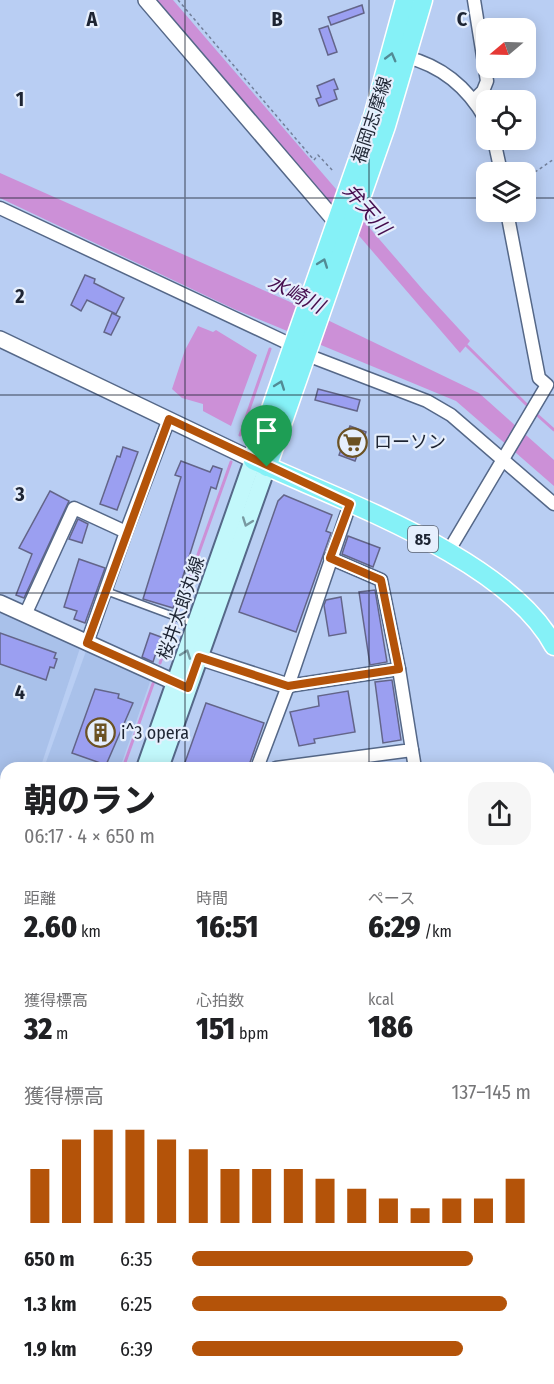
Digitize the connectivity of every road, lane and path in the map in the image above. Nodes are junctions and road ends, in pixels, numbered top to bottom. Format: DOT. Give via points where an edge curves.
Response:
graph roads {
  1 [pos="146,0"];
  2 [pos="178,0"];
  3 [pos="405,0"];
  4 [pos="423,0"];
  5 [pos="474,0"];
  6 [pos="406,57"];
  7 [pos="474,100"];
  8 [pos="476,103"];
  9 [pos="554,159"];
  10 [pos="333,171"];
  11 [pos="536,171"];
  12 [pos="353,199"];
  13 [pos="0,208"];
  14 [pos="509,222"];
  15 [pos="341,225"];
  16 [pos="0,339"];
  17 [pos="301,348"];
  18 [pos="169,419"];
  19 [pos="504,461"];
  20 [pos="260,464"];
  21 [pos="350,504"];
  22 [pos="554,504"];
  23 [pos="126,532"];
  24 [pos="448,552"];
  25 [pos="330,558"];
  26 [pos="106,591"];
  27 [pos="0,603"];
  28 [pos="25,615"];
  29 [pos="196,624"];
  30 [pos="87,643"];
  31 [pos="554,646"];
  32 [pos="199,657"];
  33 [pos="399,669"];
  34 [pos="182,685"];
  35 [pos="288,686"];
  36 [pos="412,750"];
  37 [pos="148,762"];
  38 [pos="162,762"];
  39 [pos="259,762"];
  40 [pos="321,762"];
  41 [pos="414,762"];
  1 -- 15 [label="street"];
  2 -- 10 [label="path" via="314,160 318,156"];
  12 -- 3 [label="main road, 福岡志摩線, one-way"];
  4 -- 6 [label="main road, 福岡志摩線"];
  5 -- 7 [label="street" via="487,81"];
  6 -- 7 [label="street" via="441,70"];
  6 -- 12 [label="main road, 福岡志摩線"];
  7 -- 8 [label="street"];
  9 -- 11 [label="path"];
  12 -- 15 [label="main road, 福岡志摩線"];
  13 -- 17 [label="street"];
  14 -- 19 [label="street" via="539,378 547,385"];
  15 -- 17 [label="main road, 福岡志摩線"];
  16 -- 18 [label="street"];
  17 -- 19 [label="street" via="427,401 451,415"];
  17 -- 20 [label="main road, 福岡志摩線"];
  18 -- 20 [label="street"];
  18 -- 23 [label="street"];
  19 -- 22 [label="street"];
  19 -- 24 [label="street"];
  20 -- 21 [label="main road, 85"];
  20 -- 29 [label="main road, 桜井太郎丸線"];
  20 -- 32 [label="main road, 桜井太郎丸線, one-way"];
  21 -- 24 [label="main road, 85"];
  21 -- 25 [label="street"];
  23 -- 26 [label="street"];
  23 -- 28 [label="street" via="74,508"];
  24 -- 31 [label="main road, 85" via="485,574 522,604"];
  25 -- 33 [label="street" via="381,580"];
  25 -- 35 [label="street"];
  26 -- 29 [label="lane"];
  26 -- 30 [label="street"];
  27 -- 28 [label="street"];
  28 -- 30 [label="street"];
  34 -- 29 [label="main road, 桜井太郎丸線, one-way"];
  30 -- 34 [label="street"];
  32 -- 34 [label="main road, 桜井太郎丸線"];
  32 -- 35 [label="street"];
  33 -- 35 [label="street"];
  33 -- 36 [label="street"];
  34 -- 37 [label="main road, 桜井太郎丸線"];
  34 -- 38 [label="main road, 桜井太郎丸線"];
  35 -- 39 [label="street"];
  36 -- 40 [label="street"];
  36 -- 41 [label="street"];
}
